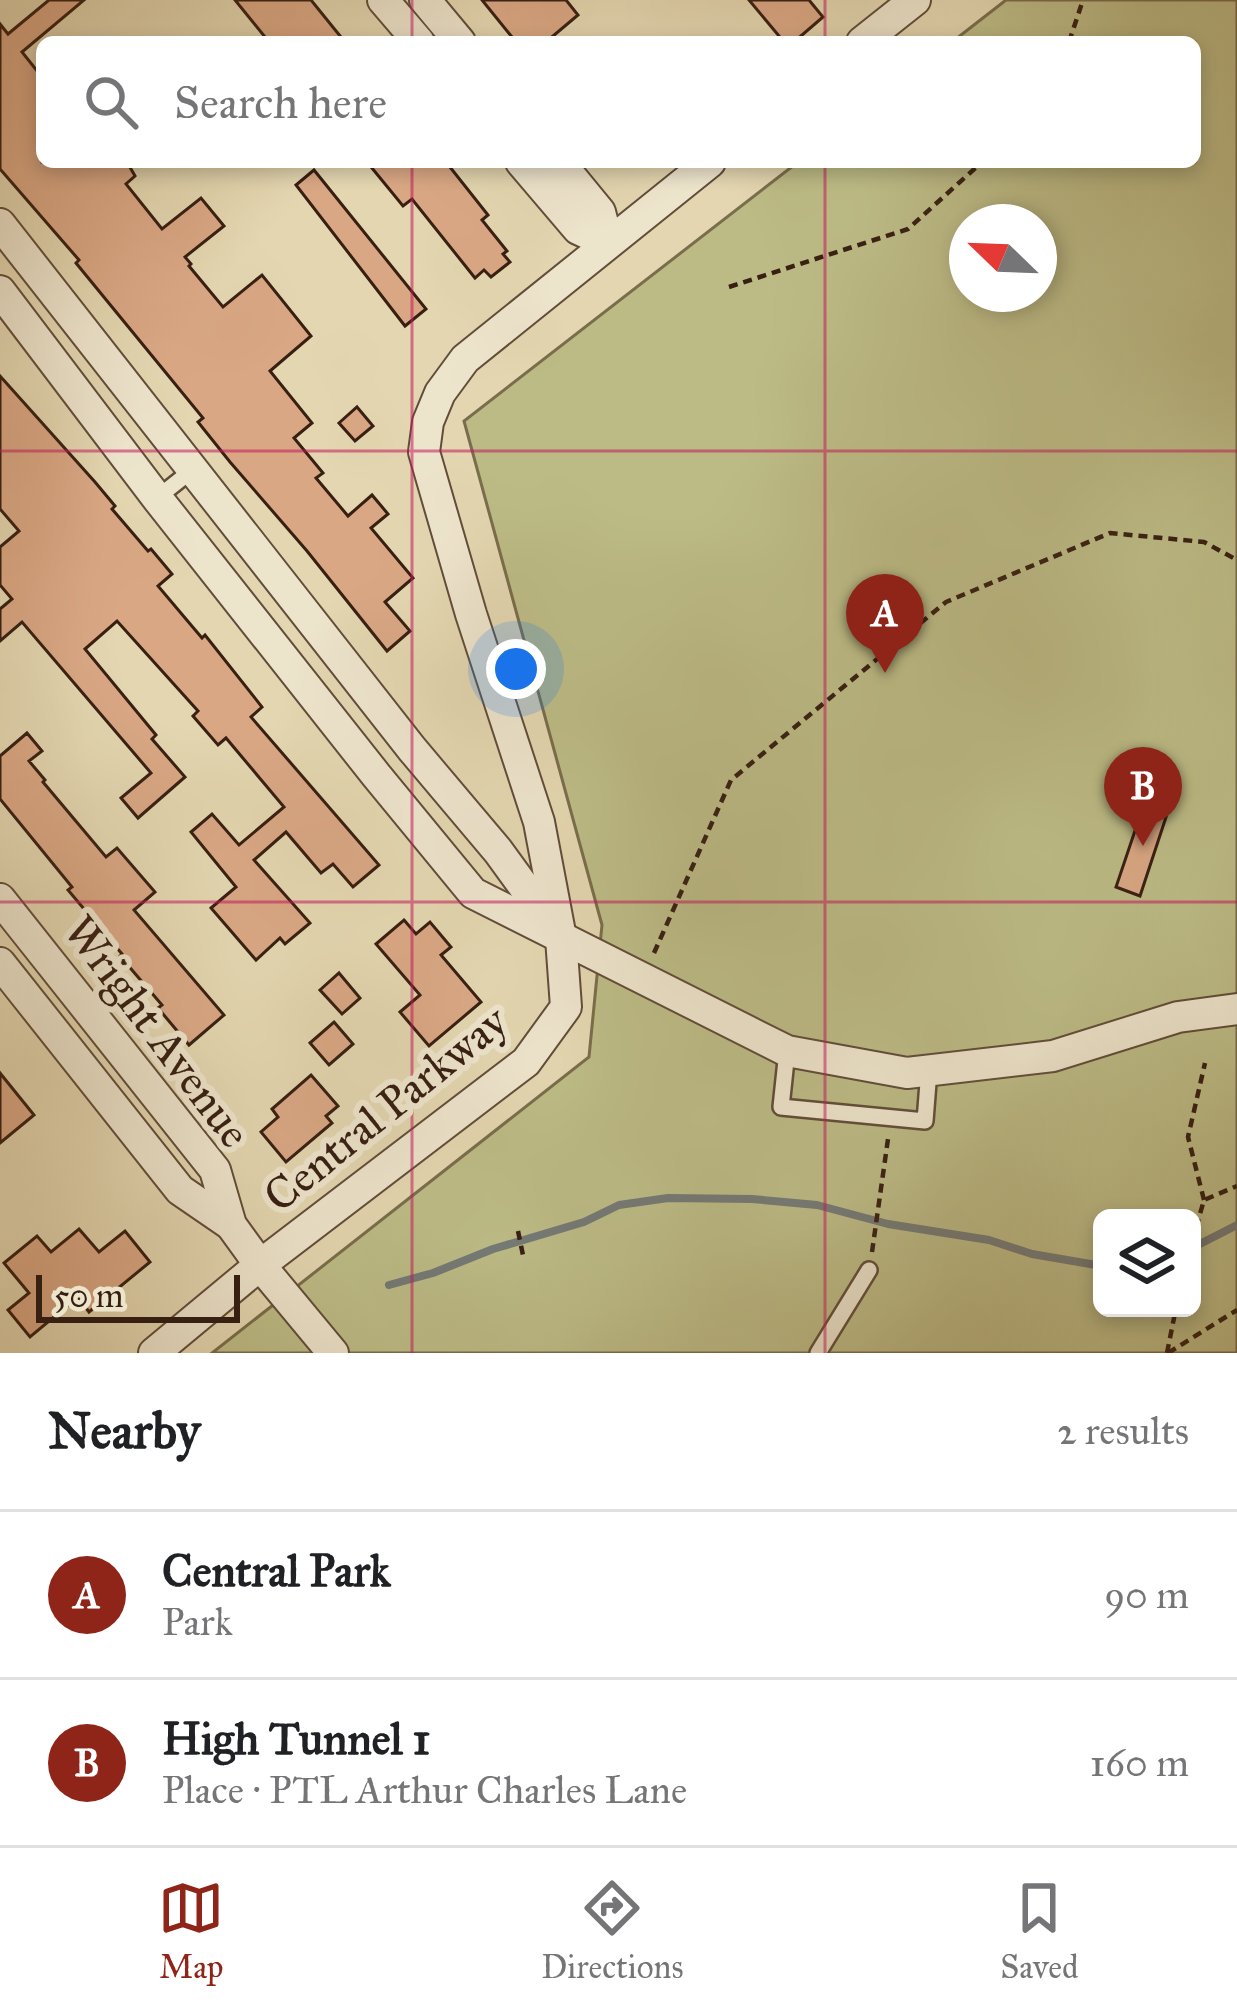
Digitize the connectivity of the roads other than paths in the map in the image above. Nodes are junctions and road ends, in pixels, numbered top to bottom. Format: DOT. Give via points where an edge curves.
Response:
graph roads {
  1 [pos="383,0"];
  2 [pos="425,0"];
  3 [pos="908,1"];
  4 [pos="414,36"];
  5 [pos="455,36"];
  6 [pos="869,36"];
  7 [pos="526,168"];
  8 [pos="564,168"];
  9 [pos="702,168"];
  10 [pos="0,224"];
  11 [pos="608,242"];
  12 [pos="0,291"];
  13 [pos="191,471"];
  14 [pos="157,498"];
  15 [pos="412,749"];
  16 [pos="376,775"];
  17 [pos="0,899"];
  18 [pos="561,938"];
  19 [pos="0,963"];
  20 [pos="62,977"];
  21 [pos="31,1003"];
  22 [pos="1237,1009"];
  23 [pos="787,1051"];
  24 [pos="929,1070"];
  25 [pos="231,1225"];
  26 [pos="260,1265"];
  27 [pos="868,1270"];
  28 [pos="154,1353"];
  29 [pos="333,1353"];
  30 [pos="818,1353"];
  1 -- 4 [label="street"];
  2 -- 5 [label="street"];
  3 -- 6 [label="street"];
  7 -- 11 [label="street" via="578,229"];
  8 -- 11 [label="street" via="600,212"];
  9 -- 11 [label="street, Central Parkway"];
  10 -- 13 [label="street"];
  11 -- 18 [label="street, Central Parkway" via="465,359 440,393 424,452 539,822"];
  12 -- 14 [label="street"];
  13 -- 14 [label="lane"];
  13 -- 15 [label="street"];
  14 -- 16 [label="street"];
  15 -- 16 [label="lane"];
  15 -- 18 [label="street"];
  16 -- 18 [label="street" via="473,893"];
  17 -- 20 [label="street, Wright Avenue"];
  18 -- 23 [label="street"];
  18 -- 26 [label="street, Central Parkway" via="566,1006 526,1062"];
  19 -- 21 [label="street, Wright Avenue"];
  20 -- 21 [label="lane"];
  20 -- 25 [label="street, Wright Avenue" via="214,1169"];
  21 -- 25 [label="street, Wright Avenue" via="180,1190"];
  22 -- 24 [label="street" via="1178,1017 1053,1056"];
  23 -- 24 [label="street"];
  23 -- 24 [label="lane" via="781,1107 925,1121"];
  25 -- 26 [label="street, Wright Avenue"];
  26 -- 28 [label="street, Central Parkway"];
  26 -- 29 [label="street, Wright Avenue"];
  27 -- 30 [label="lane"];
}
